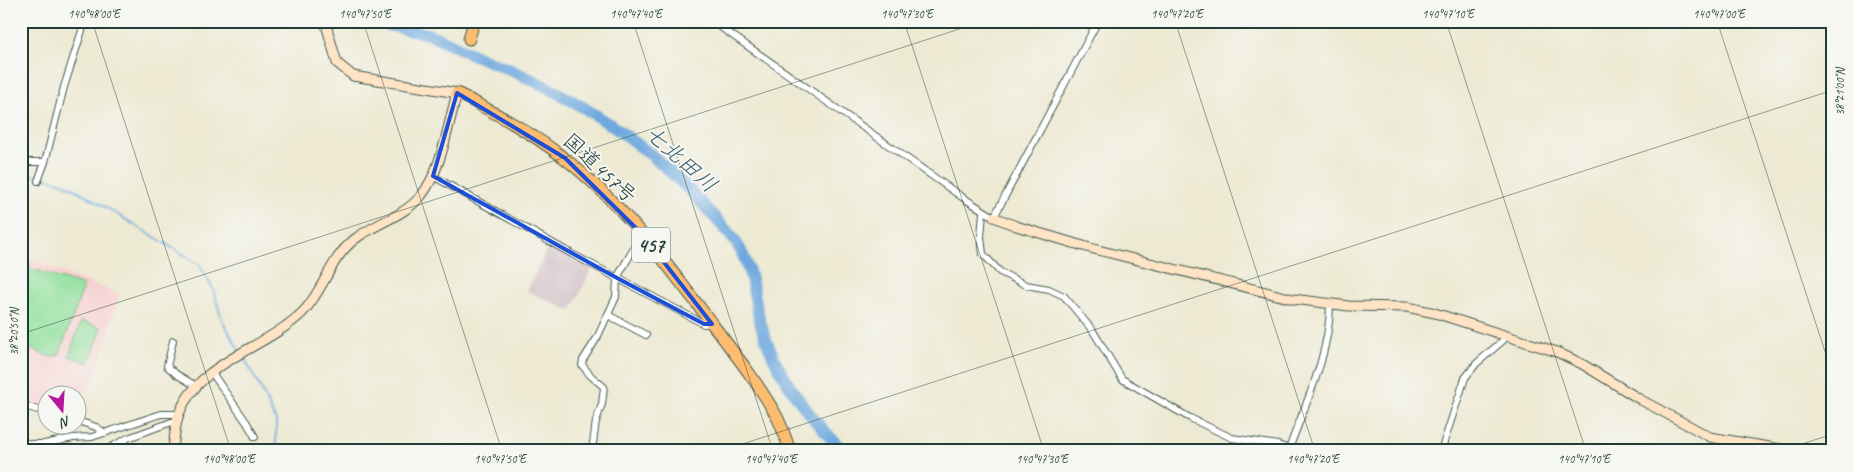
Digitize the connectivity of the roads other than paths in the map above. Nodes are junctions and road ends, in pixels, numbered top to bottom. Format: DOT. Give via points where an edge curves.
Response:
graph roads {
  1 [pos="85,21"];
  2 [pos="324,21"];
  3 [pos="474,21"];
  4 [pos="712,21"];
  5 [pos="1098,21"];
  6 [pos="1828,21"];
  7 [pos="722,24"];
  8 [pos="1833,24"];
  9 [pos="469,39"];
  10 [pos="456,92"];
  11 [pos="21,162"];
  12 [pos="44,164"];
  13 [pos="433,176"];
  14 [pos="38,179"];
  15 [pos="983,212"];
  16 [pos="994,217"];
  17 [pos="642,234"];
  18 [pos="617,278"];
  19 [pos="1330,304"];
  20 [pos="608,315"];
  21 [pos="712,324"];
  22 [pos="646,335"];
  23 [pos="1508,336"];
  24 [pos="173,341"];
  25 [pos="212,374"];
  26 [pos="196,386"];
  27 [pos="21,405"];
  28 [pos="38,409"];
  29 [pos="178,417"];
  30 [pos="88,424"];
  31 [pos="105,433"];
  32 [pos="255,437"];
  33 [pos="21,441"];
  34 [pos="173,447"];
  35 [pos="1278,448"];
  36 [pos="1292,450"];
  37 [pos="104,451"];
  38 [pos="592,451"];
  39 [pos="790,451"];
  40 [pos="1365,451"];
  41 [pos="1381,451"];
  42 [pos="1441,451"];
  43 [pos="1793,451"];
  1 -- 12 [label="street"];
  2 -- 10 [label="street" via="337,63 353,76"];
  3 -- 9 [label="highway"];
  4 -- 7 [label="street"];
  5 -- 16 [label="street"];
  6 -- 8 [label="highway"];
  7 -- 15 [label="street" via="831,107"];
  10 -- 13 [label="street"];
  10 -- 17 [label="highway, 国道457号 / 457" via="539,139 565,158"];
  11 -- 12 [label="street"];
  12 -- 14 [label="street"];
  13 -- 18 [label="street"];
  13 -- 25 [label="street" via="415,202 363,233 344,249 317,295 302,313"];
  15 -- 16 [label="street"];
  15 -- 35 [label="street" via="982,254 1000,272 1026,285 1049,289 1064,296 1092,331 1122,379 1232,438"];
  16 -- 19 [label="street" via="1090,248 1267,293"];
  17 -- 18 [label="street"];
  17 -- 21 [label="highway, 国道457号 / 457"];
  18 -- 20 [label="street" via="618,289"];
  18 -- 21 [label="street" via="704,324"];
  19 -- 23 [label="street" via="1425,310"];
  19 -- 36 [label="street" via="1326,345"];
  20 -- 22 [label="street"];
  20 -- 38 [label="street" via="582,365 604,387"];
  21 -- 39 [label="highway, 国道457号 / 457" via="754,379 777,416"];
  23 -- 42 [label="street" via="1476,364 1466,378"];
  23 -- 43 [label="street" via="1582,364 1710,437"];
  24 -- 26 [label="street" via="166,366"];
  25 -- 26 [label="street"];
  25 -- 32 [label="street"];
  26 -- 29 [label="street"];
  27 -- 28 [label="street"];
  29 -- 31 [label="street" via="160,414"];
  29 -- 34 [label="street"];
  29 -- 37 [label="street"];
  30 -- 31 [label="street"];
  31 -- 33 [label="street" via="44,444"];
  35 -- 36 [label="street"];
  40 -- 41 [label="street"];
}
